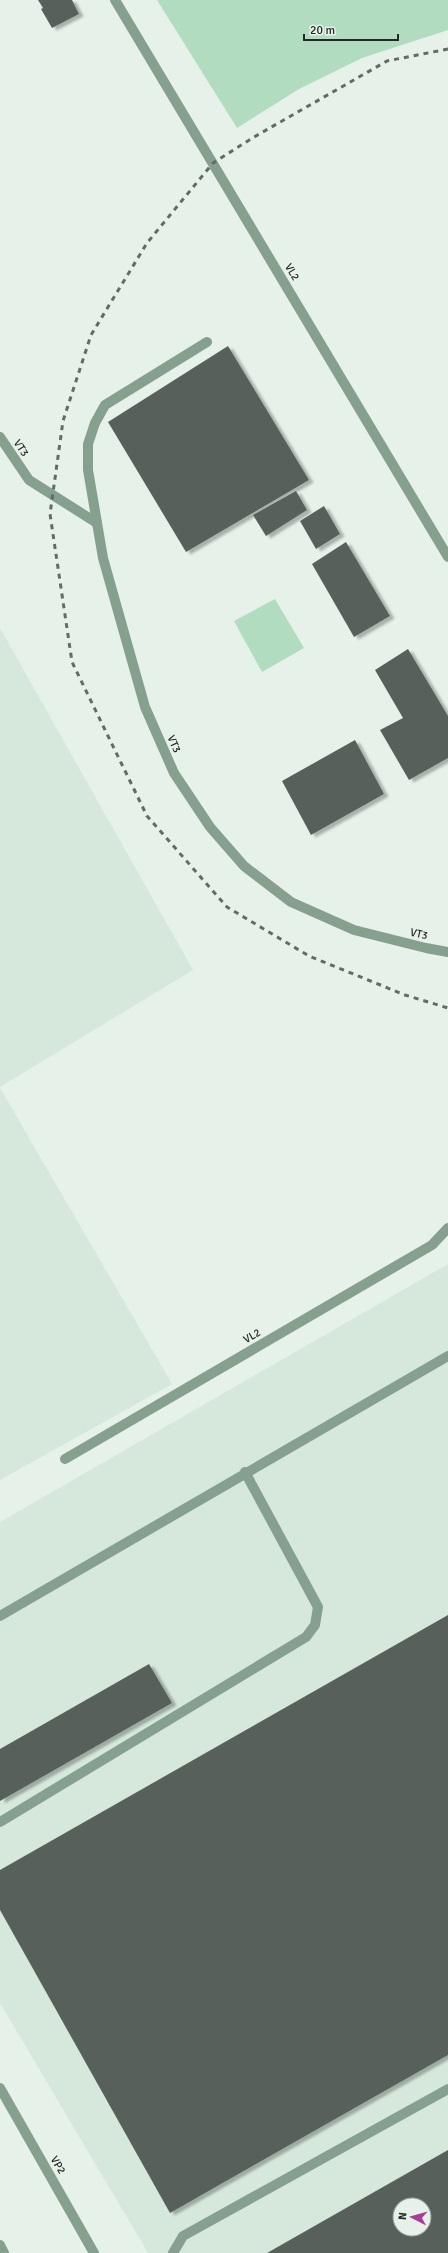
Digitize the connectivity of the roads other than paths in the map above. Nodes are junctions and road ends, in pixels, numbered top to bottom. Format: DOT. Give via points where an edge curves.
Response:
graph roads {
  1 [pos="115,0"];
  2 [pos="207,342"];
  3 [pos="0,437"];
  4 [pos="97,523"];
  5 [pos="448,557"];
  6 [pos="448,952"];
  7 [pos="448,1228"];
  8 [pos="448,1356"];
  9 [pos="65,1460"];
  10 [pos="245,1472"];
  11 [pos="0,1616"];
  12 [pos="0,1822"];
  13 [pos="0,2088"];
  14 [pos="448,2089"];
  15 [pos="0,2245"];
  16 [pos="4,2253"];
  17 [pos="94,2253"];
  18 [pos="173,2253"];
  1 -- 5 [label="lane, VL2"];
  2 -- 4 [label="lane" via="106,405 98,417 88,450 88,470"];
  3 -- 4 [label="lane, VT3" via="29,480"];
  4 -- 6 [label="lane, VT3" via="102,558 145,707 174,773 210,827 244,866 292,902 354,930"];
  7 -- 9 [label="lane, VL2" via="432,1244"];
  8 -- 10 [label="lane"];
  10 -- 11 [label="lane"];
  10 -- 12 [label="lane" via="318,1607 315,1625 306,1638"];
  13 -- 17 [label="lane, VP2"];
  14 -- 18 [label="lane" via="183,2236"];
  15 -- 16 [label="lane"];
}
